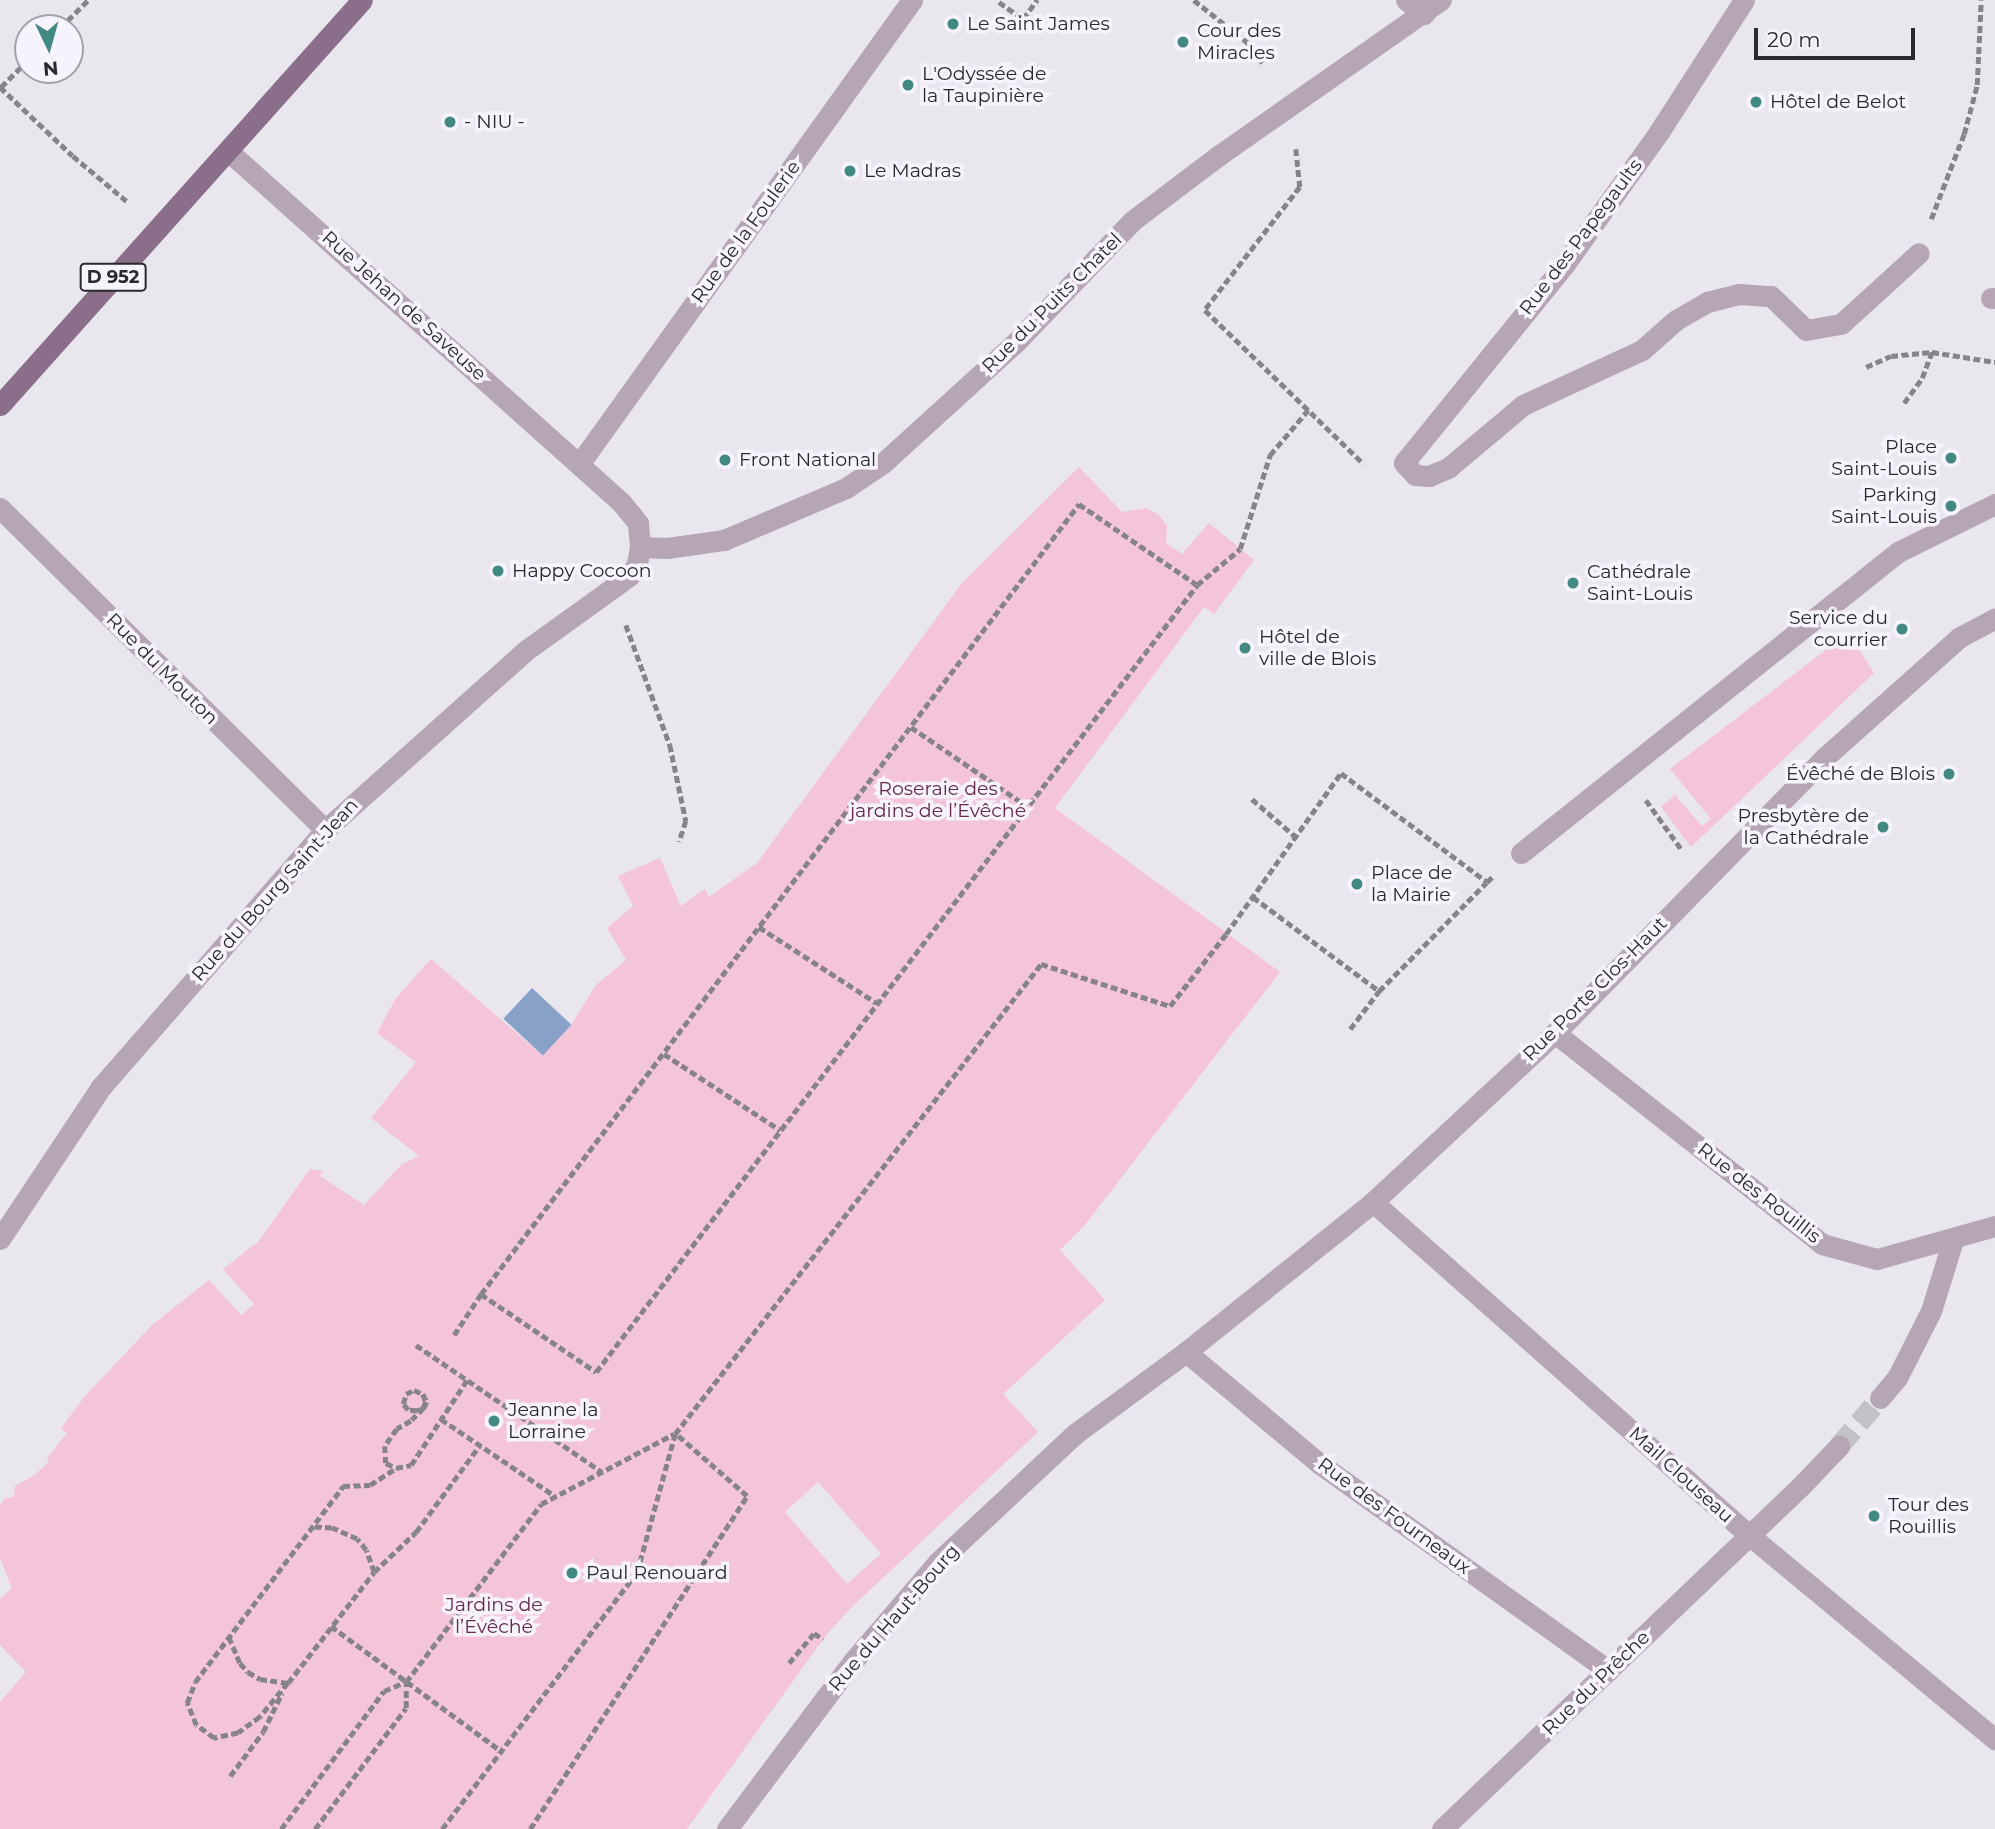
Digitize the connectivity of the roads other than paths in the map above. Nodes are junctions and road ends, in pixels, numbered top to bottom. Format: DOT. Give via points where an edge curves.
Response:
graph roads {
  1 [pos="362,0"];
  2 [pos="912,0"];
  3 [pos="1406,0"];
  4 [pos="1441,0"];
  5 [pos="1744,0"];
  6 [pos="1424,15"];
  7 [pos="228,151"];
  8 [pos="1919,253"];
  9 [pos="0,405"];
  10 [pos="580,463"];
  11 [pos="1995,504"];
  12 [pos="0,508"];
  13 [pos="640,547"];
  14 [pos="1995,618"];
  15 [pos="325,830"];
  16 [pos="1521,853"];
  17 [pos="1555,1033"];
  18 [pos="1373,1202"];
  19 [pos="1995,1226"];
  20 [pos="0,1239"];
  21 [pos="1953,1240"];
  22 [pos="1186,1352"];
  23 [pos="1880,1398"];
  24 [pos="1839,1446"];
  25 [pos="1749,1535"];
  26 [pos="1609,1671"];
  27 [pos="1995,1739"];
  28 [pos="727,1829"];
  29 [pos="1442,1829"];
  1 -- 7 [label="main road, D 952"];
  2 -- 10 [label="street, Rue de la Foulerie"];
  3 -- 6 [label="street"];
  4 -- 6 [label="street, Rue du Puits Chatel"];
  5 -- 8 [label="street, Rue des Papegaults" via="1659,132 1565,264 1404,463 1415,475 1429,476 1448,468 1523,405 1642,350 1676,320 1707,302 1739,294 1771,296 1807,330 1840,324"];
  6 -- 13 [label="street, Rue du Puits Chatel" via="1132,221 1017,341 883,463 846,488 724,540"];
  7 -- 9 [label="main road, D 952"];
  7 -- 10 [label="street, Rue Jehan de Saveuse"];
  10 -- 13 [label="street" via="638,523"];
  11 -- 16 [label="street" via="1898,552"];
  12 -- 15 [label="street, Rue du Mouton"];
  13 -- 15 [label="street, Rue du Bourg Saint-Jean" via="629,576 525,651"];
  14 -- 17 [label="street, Rue Porte Clos-Haut" via="1960,637 1824,758"];
  15 -- 20 [label="street, Rue du Bourg Saint-Jean" via="101,1087"];
  17 -- 18 [label="street, Rue Porte Clos-Haut"];
  17 -- 21 [label="street, Rue des Rouillis" via="1822,1244 1877,1259"];
  18 -- 22 [label="street, Rue Porte Clos-Haut"];
  18 -- 25 [label="street, Mail Clouseau"];
  19 -- 21 [label="street, Rue des Rouillis"];
  21 -- 23 [label="street" via="1931,1311 1897,1378"];
  22 -- 26 [label="street, Rue des Fourneaux" via="1320,1464"];
  22 -- 28 [label="street, Rue du Haut-Bourg" via="1076,1433 939,1562 854,1660"];
  24 -- 25 [label="street, Rue du Prêche"];
  25 -- 26 [label="street, Rue du Prêche"];
  25 -- 27 [label="street, Mail Clouseau"];
  26 -- 29 [label="street, Rue du Prêche"];
}
